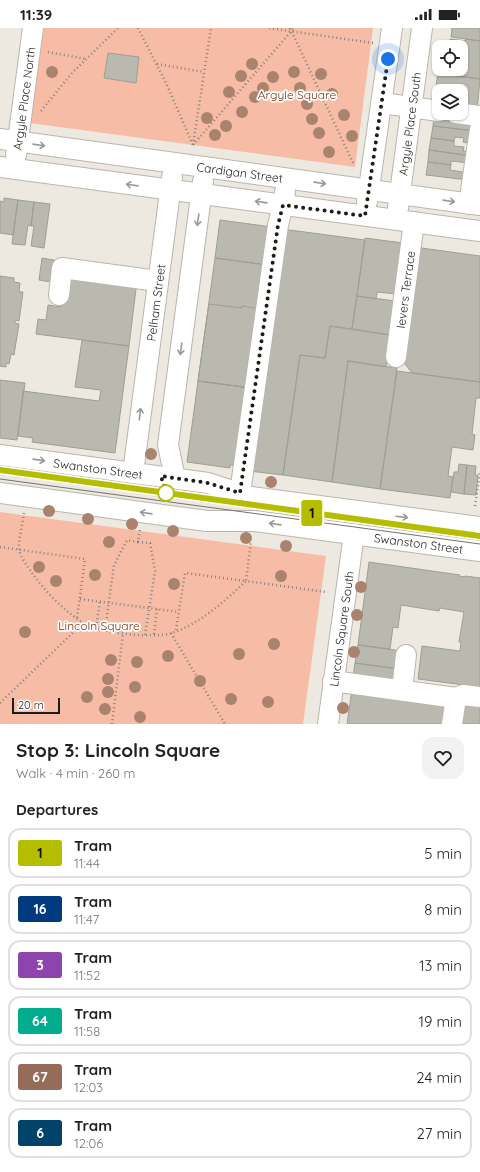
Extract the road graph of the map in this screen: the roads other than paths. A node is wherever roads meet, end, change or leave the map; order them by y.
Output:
1 (33, 28) edge
2 (422, 28) edge
3 (391, 36) edge
4 (382, 103) junction
5 (412, 107) junction
6 (432, 110) edge
7 (468, 114) edge
8 (480, 116) edge
9 (480, 129) edge
10 (9, 141) edge
11 (174, 163) junction
12 (205, 167) junction
13 (7, 168) edge
14 (287, 178) junction
15 (170, 190) junction
16 (369, 190) junction
17 (201, 194) junction
18 (400, 194) junction
19 (283, 205) junction
20 (475, 205) edge
21 (365, 216) junction
22 (405, 221) junction
23 (480, 231) edge
24 (158, 281) junction
25 (59, 295) dead end
26 (396, 357) dead end
27 (137, 441) junction
28 (168, 445) junction
29 (0, 455) edge
30 (133, 473) junction
31 (175, 478) junction
32 (0, 493) edge
33 (240, 493) junction
34 (480, 527) edge
35 (354, 534) junction
36 (480, 551) edge
37 (406, 655) dead end
38 (333, 681) junction
39 (402, 690) junction
40 (480, 697) edge
41 (456, 698) junction
42 (328, 724) edge
43 (452, 724) edge

1 - 10 street, Argyle Place North
2 - 5 street, Argyle Place South
3 - 4 street
4 - 5 street
4 - 16 street
5 - 6 street
5 - 18 street, Argyle Place South
7 - 8 street
9 - 20 street
10 -> 11 street, Cardigan Street
10 - 13 street, Argyle Place North
11 - 12 street, Cardigan Street
11 - 15 street, Pelham Street
12 - 14 street, Cardigan Street
12 - 17 street
15 -> 13 street
14 -> 16 street, Cardigan Street
14 - 19 street
15 - 17 street
15 - 24 street, Pelham Street
16 - 18 street, Cardigan Street
16 - 21 street
19 -> 17 street
17 -> 28 street
18 -> 20 street, Cardigan Street
18 - 22 street, Argyle Place South
19 - 21 street
19 - 33 street
21 - 22 street
22 - 23 street
22 - 26 street, Ievers Terrace
24 - 25 street
27 -> 24 street, Pelham Street
27 - 28 street
27 - 30 street, Pelham Street
28 - 31 street
29 -> 30 street, Swanston Street
30 - 31 street, Swanston Street
31 - 33 street, Swanston Street
35 -> 32 street, Swanston Street
33 -> 34 street, Swanston Street
35 - 36 street, Swanston Street
35 - 38 street, Lincoln Square South
37 - 39 street
38 - 39 street
38 - 42 street, Lincoln Square South
39 - 41 street
40 - 41 street
41 - 43 street

